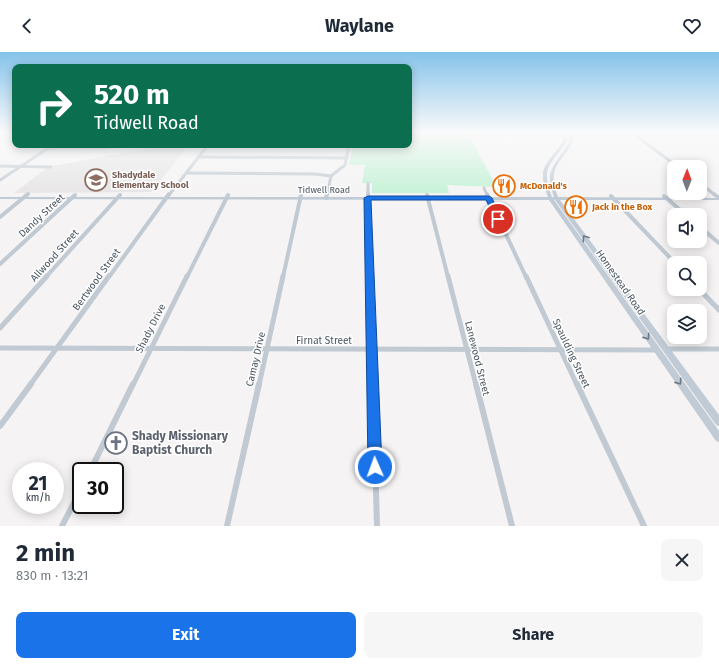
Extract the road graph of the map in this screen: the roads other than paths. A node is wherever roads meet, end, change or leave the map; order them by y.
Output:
1 (38, 154) edge
2 (201, 154) edge
3 (348, 154) edge
4 (555, 155) joint
5 (561, 156) joint
6 (199, 157) junction
7 (347, 158) junction
8 (0, 166) edge
9 (20, 166) junction
10 (51, 167) dead end
11 (187, 173) junction
12 (331, 176) junction
13 (0, 180) edge
14 (368, 183) dead end
15 (484, 188) dead end
16 (707, 188) edge
17 (0, 195) edge
18 (26, 196) junction
19 (73, 196) junction
20 (119, 196) junction
21 (168, 196) junction
22 (228, 196) junction
23 (300, 196) junction
24 (326, 196) junction
25 (368, 196) junction
26 (428, 197) junction
27 (488, 197) junction
28 (553, 197) junction
29 (612, 197) junction
30 (665, 197) junction
31 (718, 197) edge
32 (0, 198) edge
33 (678, 208) edge
34 (0, 217) edge
35 (569, 225) junction
36 (576, 226) junction
37 (707, 233) edge
38 (719, 244) edge
39 (668, 256) edge
40 (598, 260) junction
41 (0, 264) edge
42 (706, 296) edge
43 (719, 310) edge
44 (0, 328) edge
45 (0, 348) edge
46 (56, 348) junction
47 (151, 348) junction
48 (467, 348) junction
49 (267, 349) junction
50 (372, 349) junction
51 (560, 349) junction
52 (665, 349) junction
53 (719, 349) edge
54 (656, 350) junction
55 (719, 422) edge
56 (0, 426) edge
57 (718, 435) edge
58 (94, 462) edge
59 (72, 507) edge
60 (62, 526) edge
61 (227, 526) edge
62 (377, 526) edge
63 (512, 526) edge
64 (644, 526) edge

1 - 9 street
2 - 6 street, Bertwood Street
3 - 7 street
4 - 5 main road
4 - 28 main road, Homestead Road
5 - 28 main road, Homestead Road
6 - 7 street
6 - 11 street, Bertwood Street
7 - 12 street
8 - 9 street
9 - 10 street
9 - 13 street
11 - 12 street
11 - 21 street, Bertwood Street
12 - 24 street
14 - 25 street
15 - 27 street, Spaulding Street
16 - 31 street
17 - 18 main road, Tidwell Road
18 - 19 main road, Tidwell Road
18 - 32 main road, Tidwell Road
18 - 34 street
19 - 20 main road, Tidwell Road
19 - 41 street, Dandy Street
20 - 21 main road, Tidwell Road
20 - 44 street, Allwood Street
21 - 22 main road, Tidwell Road
21 - 46 street, Bertwood Street
22 - 23 main road, Tidwell Road
22 - 47 street, Shady Drive
23 - 24 main road, Tidwell Road
23 - 49 street, Camay Drive
24 - 25 main road, Tidwell Road
25 - 26 main road, Tidwell Road
25 - 50 street
26 - 27 main road, Tidwell Road
26 - 48 street, Lanewood Street
27 - 28 main road, Tidwell Road
27 - 51 street, Spaulding Street
28 - 29 main road, Tidwell Road
28 - 35 main road, Homestead Road
28 - 36 main road, Homestead Road
29 - 30 main road, Tidwell Road
29 - 39 street
30 - 31 main road, Tidwell Road
30 - 33 street
35 - 36 main road
35 - 40 main road, Homestead Road
40 -> 36 main road, Homestead Road
37 - 38 street
40 - 52 main road, Homestead Road
40 -> 54 main road, Homestead Road
42 - 43 street
45 - 46 street, Firnat Street
46 - 47 street, Firnat Street
46 - 56 street, Bertwood Street
47 - 49 street, Firnat Street
47 - 58 street, Shady Drive
48 - 50 street, Firnat Street
48 - 51 street, Firnat Street
48 - 63 street, Lanewood Street
49 - 50 street, Firnat Street
49 - 61 street, Camay Drive
50 - 62 street
51 - 54 street, Firnat Street
51 - 64 street, Spaulding Street
52 - 53 street, Firnat Street
52 - 54 street, Firnat Street
52 - 55 main road, Homestead Road
54 -> 57 main road, Homestead Road
59 - 60 street

